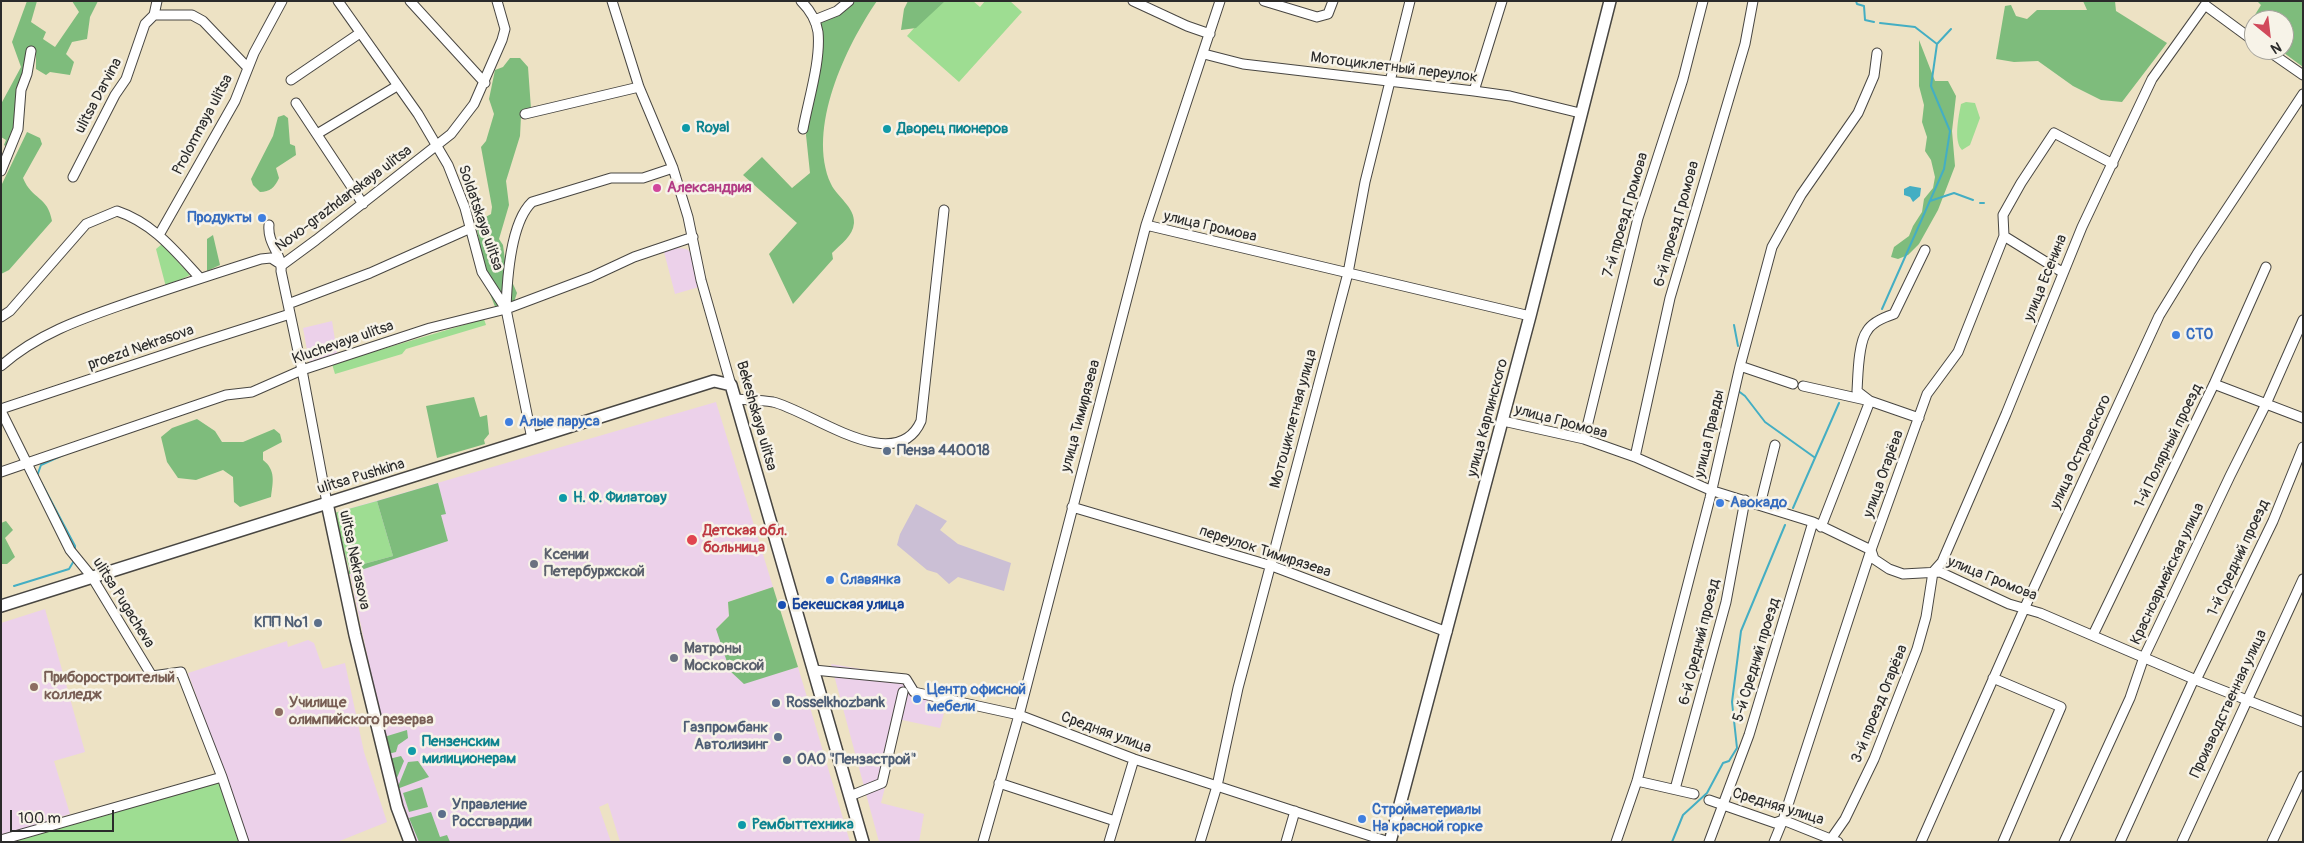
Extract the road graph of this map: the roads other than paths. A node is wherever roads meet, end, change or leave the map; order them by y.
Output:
1 (157, 1) edge
2 (282, 1) edge
3 (338, 1) edge
4 (410, 1) edge
5 (497, 1) edge
6 (612, 1) edge
7 (801, 1) edge
8 (849, 1) edge
9 (1133, 1) edge
10 (1220, 1) edge
11 (1264, 1) edge
12 (1332, 1) edge
13 (1410, 1) edge
14 (1502, 1) edge
15 (1610, 1) edge
16 (1703, 1) edge
17 (1753, 1) edge
18 (154, 15) junction
19 (815, 22) junction
20 (360, 33) junction
21 (1210, 34) junction
22 (2244, 34) edge
23 (31, 51) dead end
24 (1877, 53) dead end
25 (1204, 54) junction
26 (2281, 60) edge
27 (248, 68) junction
28 (2303, 75) edge
29 (291, 80) dead end
30 (1390, 80) junction
31 (485, 83) junction
32 (397, 86) junction
33 (640, 87) junction
34 (1474, 91) junction
35 (2303, 94) edge
36 (296, 103) dead end
37 (1580, 113) junction
38 (525, 114) dead end
39 (803, 129) dead end
40 (317, 134) junction
41 (436, 146) junction
42 (2113, 164) junction
43 (673, 168) junction
44 (1, 171) edge
45 (73, 177) dead end
46 (363, 204) junction
47 (944, 210) dead end
48 (269, 225) dead end
49 (1146, 225) junction
50 (471, 228) junction
51 (159, 235) junction
52 (2004, 236) junction
53 (693, 237) junction
54 (1925, 250) dead end
55 (282, 265) junction
56 (2266, 267) dead end
57 (2062, 272) junction
58 (1348, 273) junction
59 (200, 278) junction
60 (288, 304) junction
61 (506, 309) junction
62 (290, 314) junction
63 (1, 316) edge
64 (1530, 316) junction
65 (2303, 320) edge
66 (1, 366) edge
67 (1740, 366) junction
68 (302, 370) junction
69 (2214, 384) junction
70 (730, 385) junction
71 (735, 399) junction
72 (1870, 401) junction
73 (2266, 404) junction
74 (1, 410) edge
75 (1919, 418) junction
76 (2303, 418) edge
77 (1503, 421) junction
78 (532, 439) junction
79 (1584, 439) junction
80 (1775, 445) dead end
81 (2303, 448) edge
82 (1635, 457) junction
83 (27, 465) junction
84 (1, 472) edge
85 (1710, 490) junction
86 (1744, 500) junction
87 (327, 504) junction
88 (1760, 505) junction
89 (1072, 507) junction
90 (1817, 525) junction
91 (1871, 550) junction
92 (1272, 566) junction
93 (1933, 572) junction
94 (92, 577) junction
95 (2303, 579) edge
96 (1, 606) edge
97 (2025, 607) junction
98 (1446, 632) junction
99 (2093, 635) junction
100 (2144, 658) junction
101 (814, 670) junction
102 (1993, 678) junction
103 (2195, 679) junction
104 (903, 692) dead end
105 (2246, 699) junction
106 (1019, 715) junction
107 (2303, 722) edge
108 (1134, 759) junction
109 (222, 776) junction
110 (2303, 776) edge
111 (1637, 781) junction
112 (999, 783) junction
113 (1217, 786) junction
114 (1675, 789) junction
115 (1694, 794) dead end
116 (850, 796) junction
117 (1709, 800) dead end
118 (1723, 804) junction
119 (1295, 811) junction
120 (1783, 820) junction
121 (1115, 821) junction
122 (1, 840) edge
123 (1834, 840) edge
124 (244, 842) edge
125 (410, 842) edge
126 (864, 842) edge
127 (983, 842) edge
128 (1110, 842) edge
129 (1200, 842) edge
130 (1286, 842) edge
131 (1389, 842) edge
132 (1616, 842) edge
133 (1709, 842) edge
134 (1774, 842) edge
135 (1921, 842) edge
136 (2003, 842) edge
137 (2064, 842) edge
138 (2120, 842) edge
139 (2182, 842) edge
140 (2272, 842) edge

1 - 18 street, ulitsa Darvina
2 - 27 street, Prolomnaya ulitsa
3 - 20 street, Soldatskaya ulitsa
4 - 31 street
5 - 31 street, Novo-grazhdanskaya ulitsa
6 - 33 street, Bekeshskaya ulitsa
7 - 19 street
8 - 19 street
9 - 21 street
10 - 21 street, улица Тимирязева
11 - 12 street
13 - 30 street, Мотоциклетная улица
14 - 34 street
15 - 37 main road, улица Карпинского
16 - 79 street, 7-й проезд Громова
17 - 82 street, 6-й проезд Громова
18 - 27 street
18 - 45 street, ulitsa Darvina
19 - 39 street
20 - 29 street
20 - 32 street, Soldatskaya ulitsa
21 - 25 street, улица Тимирязева
22 - 42 street, улица Есенина
23 - 44 street
24 - 67 street, улица Правды
25 - 30 street, Мотоциклетный переулок
25 - 49 street, улица Тимирязева
26 - 28 street
27 - 51 street, Prolomnaya ulitsa
30 - 34 street, Мотоциклетный переулок
30 - 58 street, Мотоциклетная улица
31 - 41 street, Novo-grazhdanskaya ulitsa
32 - 40 street
32 - 41 street, Soldatskaya ulitsa
33 - 38 street
33 - 43 street, Bekeshskaya ulitsa
34 - 37 street, Мотоциклетный переулок
35 - 97 street, улица Островского
36 - 40 street
37 - 64 main road, улица Карпинского
40 - 46 street
41 - 46 street, Novo-grazhdanskaya ulitsa
41 - 50 street, Soldatskaya ulitsa
42 - 52 street, улица Огарёва
42 - 57 street, улица Есенина
43 - 53 street, Bekeshskaya ulitsa
43 - 61 street
46 - 55 street, Novo-grazhdanskaya ulitsa
47 - 71 street
48 - 55 street, ulitsa Nekrasova
49 - 58 street, улица Громова
49 - 89 street, улица Тимирязева
50 - 60 street
50 - 61 street, Soldatskaya ulitsa
51 - 59 street
51 - 63 street
52 - 57 street
52 - 75 street, улица Огарёва
53 - 61 street, Kluchevaya ulitsa
53 - 70 street, Bekeshskaya ulitsa
54 - 72 street
55 - 59 street, Novo-grazhdanskaya ulitsa
55 - 60 street, ulitsa Nekrasova
56 - 69 street, 1-й Полярный проезд
57 - 93 street, улица Есенина
58 - 64 street, улица Громова
58 - 92 street, Мотоциклетная улица
59 - 66 street, Novo-grazhdanskaya ulitsa
60 - 62 street, ulitsa Nekrasova
61 - 68 street, Kluchevaya ulitsa
61 - 78 street, Soldatskaya ulitsa
62 - 68 street, ulitsa Nekrasova
62 - 74 street, proezd Nekrasova
64 - 77 main road, улица Карпинского
65 - 73 street, Красноармейская улица
67 - 72 street
67 - 85 street, улица Правды
68 - 83 street, Kluchevaya ulitsa
68 - 87 street, ulitsa Nekrasova
69 - 73 street
69 - 99 street, 1-й Полярный проезд
70 - 71 main road, Bekeshskaya ulitsa
70 - 78 main road, ulitsa Pushkina
71 - 101 main road, Bekeshskaya ulitsa
72 - 75 street
72 - 90 street, 5-й Средний проезд
73 - 76 street
73 - 100 street, Красноармейская улица
74 - 83 street, ulitsa Pugacheva
75 - 91 street, улица Огарёва
77 - 79 street, улица Громова
77 - 98 main road, улица Карпинского
78 - 87 main road, ulitsa Pushkina
79 - 82 street, улица Громова
80 - 88 street
81 - 103 street, 1-й Средний проезд
82 - 85 street, улица Громова
83 - 84 street, Kluchevaya ulitsa
83 - 94 street, ulitsa Pugacheva
85 - 86 street, улица Громова
85 - 111 street, улица Правды
86 - 88 street, улица Громова
86 - 114 street, 6-й Средний проезд
87 - 94 main road, ulitsa Pushkina
87 - 125 main road, ulitsa Nekrasova
88 - 90 street, улица Громова
89 - 92 street, переулок Тимирязева
89 - 106 street, улица Тимирязева
90 - 91 street, улица Громова
90 - 118 street, 5-й Средний проезд
91 - 93 street, улица Громова
91 - 120 street, улица Огарёва
92 - 98 street, переулок Тимирязева
92 - 113 street, Мотоциклетная улица
93 - 97 street, улица Громова
93 - 123 street, 3-й проезд Огарёва
94 - 96 main road, ulitsa Pushkina
94 - 109 street, ulitsa Pugacheva
95 - 105 street, Производственная улица
97 - 99 street, улица Громова
97 - 102 street, улица Островского
98 - 131 main road, улица Карпинского
99 - 100 street, улица Громова
100 - 103 street, улица Громова
100 - 137 street, Красноармейская улица
101 - 106 street, Средняя улица
101 - 116 main road, Bekeshskaya ulitsa
102 - 135 street, улица Островского
102 - 136 street
103 - 105 street, улица Громова
103 - 138 street, 1-й Средний проезд
104 - 116 street
105 - 107 street, улица Громова
105 - 139 street, Производственная улица
106 - 108 street, Средняя улица
106 - 112 street, улица Тимирязева
108 - 113 street, Средняя улица
108 - 121 street
109 - 122 street
109 - 124 street, ulitsa Pugacheva
110 - 140 street
111 - 114 street
111 - 132 street, улица Правды
112 - 121 street
112 - 127 street, улица Тимирязева
113 - 119 street, Средняя улица
113 - 129 street, Мотоциклетная улица
114 - 115 street
116 - 126 main road, Bekeshskaya ulitsa
117 - 118 street, Средняя улица
118 - 120 street, Средняя улица
118 - 133 street, 5-й Средний проезд
119 - 130 street
119 - 131 street, Средняя улица
120 - 123 street, Средняя улица
120 - 134 street, улица Огарёва
121 - 128 street

